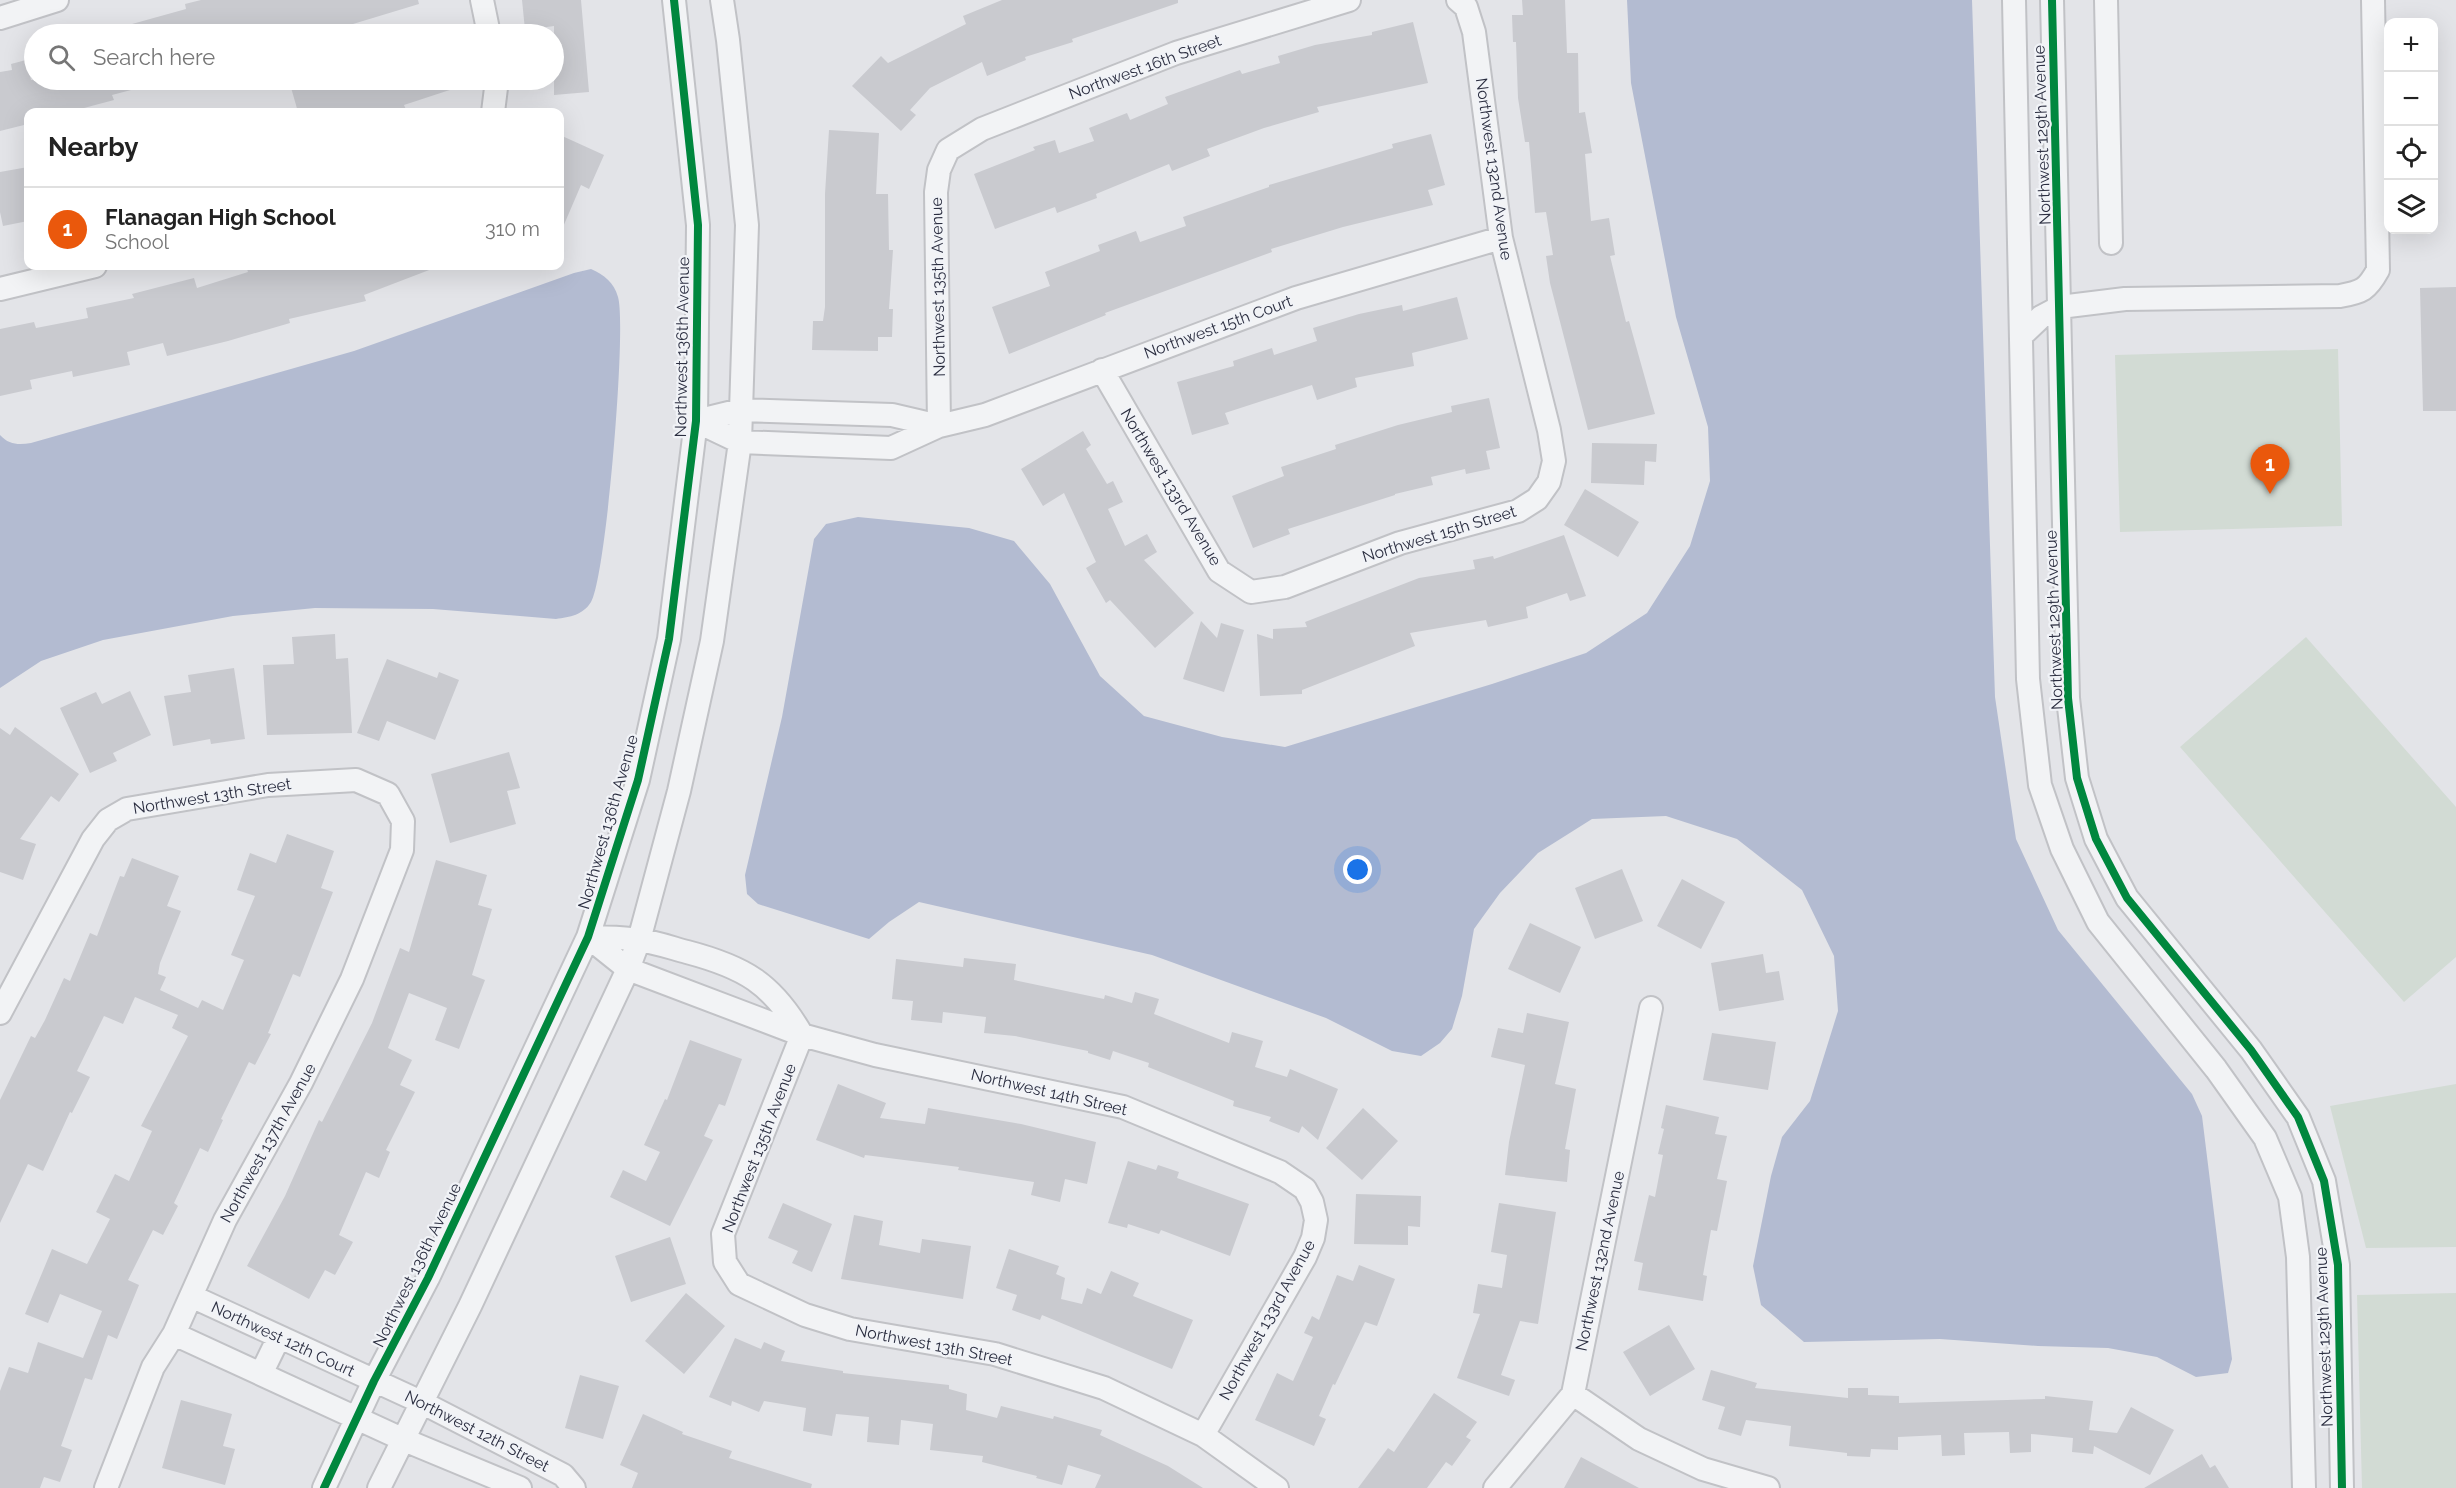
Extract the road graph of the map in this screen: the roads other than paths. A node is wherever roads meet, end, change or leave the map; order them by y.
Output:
1 (57, 0) edge
2 (483, 0) edge
3 (674, 0) edge
4 (722, 0) edge
5 (1349, 0) edge
6 (1458, 0) edge
7 (2014, 0) edge
8 (2052, 0) edge
9 (2106, 0) edge
10 (2373, 0) edge
11 (0, 18) edge
12 (487, 24) edge
13 (496, 90) edge
14 (494, 108) edge
15 (948, 150) joint
16 (1501, 238) junction
17 (2111, 243) dead end
18 (78, 270) edge
19 (0, 289) edge
20 (2060, 307) junction
21 (2022, 335) junction
22 (1102, 370) junction
23 (741, 410) junction
24 (696, 421) junction
25 (939, 426) junction
26 (740, 442) junction
27 (1549, 482) joint
28 (1251, 592) joint
29 (388, 794) joint
30 (588, 937) junction
31 (639, 940) junction
32 (628, 969) junction
33 (1651, 1008) dead end
34 (0, 1013) edge
35 (802, 1035) junction
36 (1312, 1202) joint
37 (725, 1262) joint
38 (191, 1296) junction
39 (174, 1334) junction
40 (279, 1337) junction
41 (261, 1374) junction
42 (374, 1381) junction
43 (1573, 1394) junction
44 (421, 1402) junction
45 (357, 1418) junction
46 (1203, 1435) junction
47 (402, 1439) junction
48 (106, 1488) edge
49 (324, 1488) edge
50 (379, 1488) edge
51 (520, 1488) edge
52 (574, 1488) edge
53 (1276, 1488) edge
54 (1495, 1488) edge
55 (1768, 1488) edge
56 (2304, 1488) edge
57 (2342, 1488) edge

1 - 11 street
2 - 12 street
3 - 24 street, Northwest 136th Avenue
4 - 23 street
5 - 15 street, Northwest 16th Street
6 - 16 street, Northwest 132nd Avenue
7 - 21 street, Northwest 129th Avenue
8 - 20 street, Northwest 129th Avenue
9 - 17 street
10 - 20 street
13 - 14 street
15 - 25 street, Northwest 135th Avenue
16 - 22 street, Northwest 15th Court
16 - 27 street, Northwest 132nd Avenue
18 - 19 street
20 - 21 street
20 - 57 street, Northwest 129th Avenue
21 - 56 street, Northwest 129th Avenue
22 - 25 street, Northwest 15th Court
22 - 28 street, Northwest 133rd Avenue
23 - 24 street, Northwest 15th Court
23 - 25 street, Northwest 15th Court
23 - 26 street
24 - 26 street, Northwest 15th Court
24 - 30 street, Northwest 136th Avenue
25 - 26 street, Northwest 15th Court
26 - 31 street
27 - 28 street, Northwest 15th Street
29 - 34 street, Northwest 13th Street
29 - 38 street, Northwest 137th Avenue
30 - 31 street
30 - 32 street, Northwest 14th Street
30 - 42 street, Northwest 136th Avenue
31 - 32 street
31 - 35 street
32 - 35 street, Northwest 14th Street
32 - 44 street
33 - 43 street, Northwest 132nd Avenue
35 - 36 street, Northwest 14th Street
35 - 37 street, Northwest 135th Avenue
36 - 46 street, Northwest 133rd Avenue
37 - 46 street, Northwest 13th Street
38 - 39 street, Northwest 137th Avenue
38 - 40 street, Northwest 12th Court
39 - 41 street
39 - 48 street, Northwest 137th Avenue
40 - 41 street
40 - 42 street, Northwest 12th Court
41 - 45 street
42 - 44 street, Northwest 12th Street
42 - 45 street, Northwest 136th Avenue
43 - 54 street, Northwest 132nd Avenue
43 - 55 street
44 - 47 street
44 - 52 street, Northwest 12th Street
45 - 47 street, Northwest 12th Street
45 - 49 street, Northwest 136th Avenue
46 - 53 street, Northwest 13th Street
47 - 50 street
47 - 51 street, Northwest 12th Street

